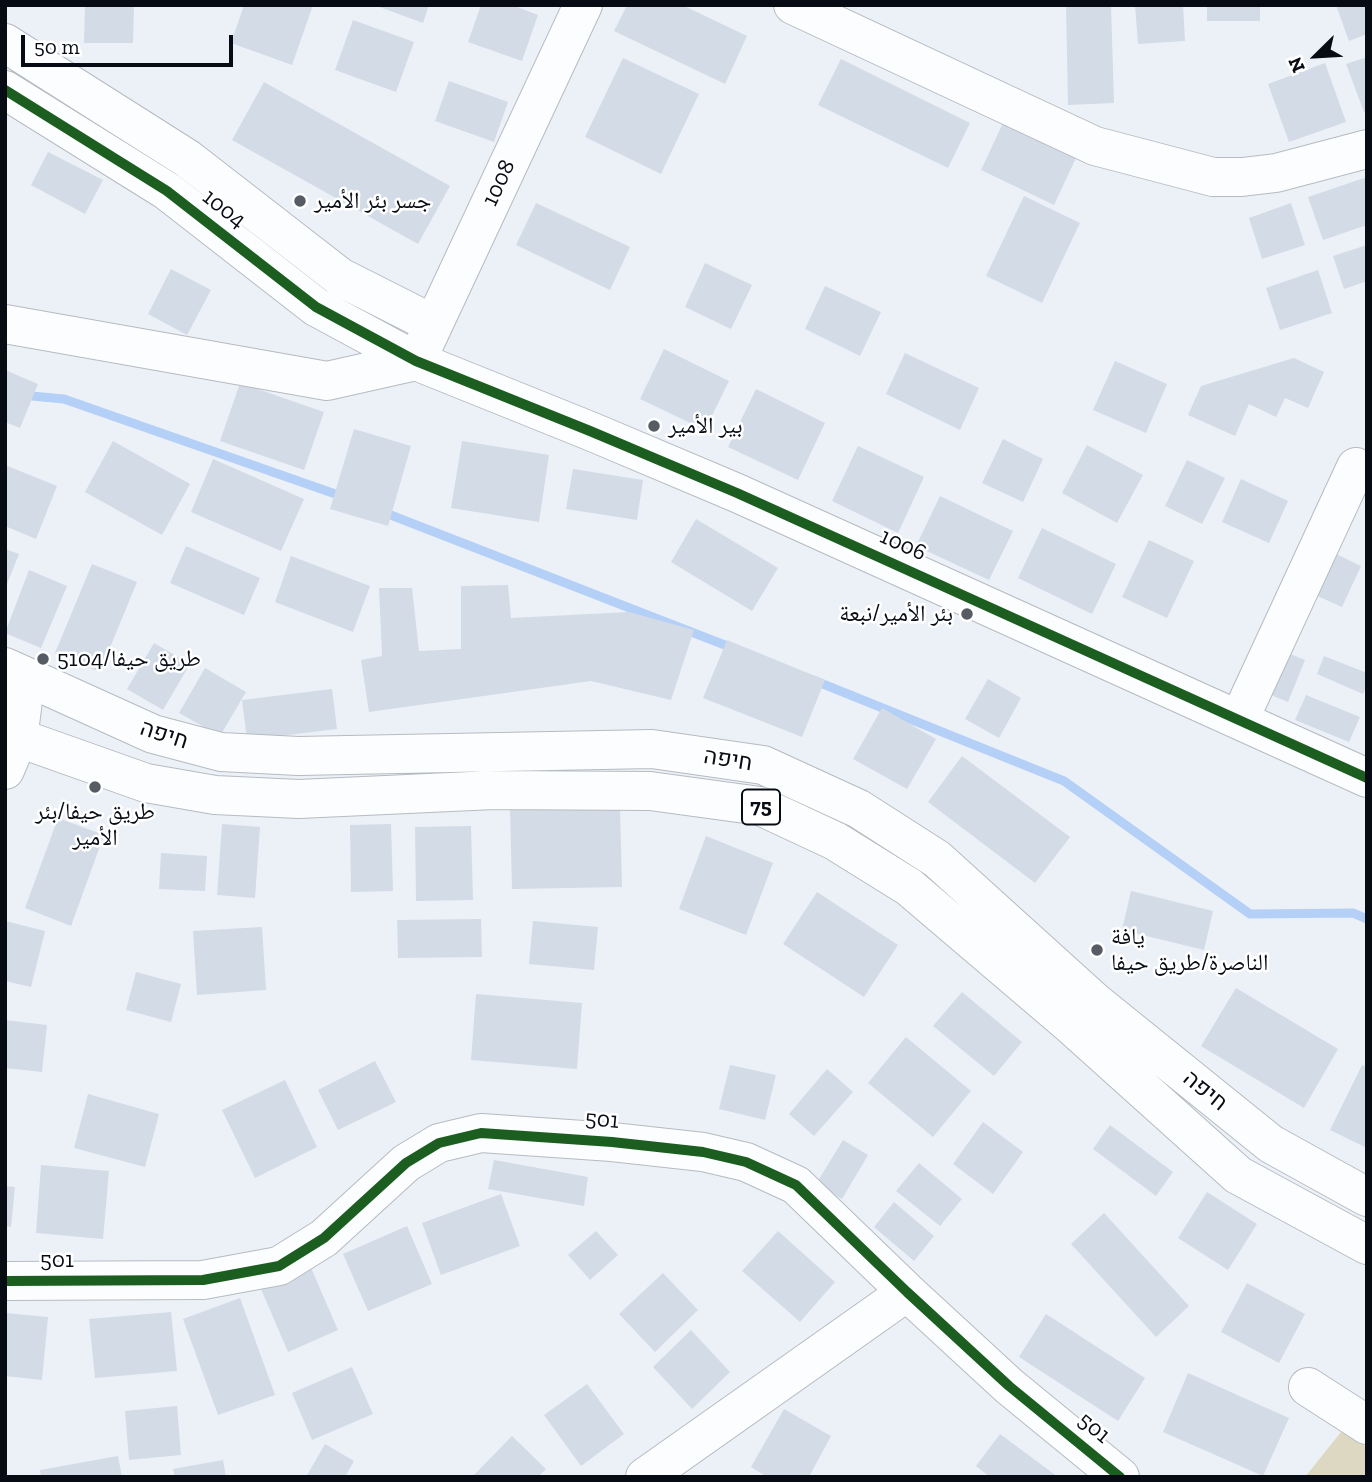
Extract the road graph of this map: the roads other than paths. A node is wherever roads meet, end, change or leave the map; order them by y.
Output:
1 (583, 5) edge
2 (793, 5) edge
3 (5, 43) edge
4 (6, 91) edge
5 (1367, 149) edge
6 (5, 324) edge
7 (433, 324) junction
8 (416, 361) junction
9 (1356, 467) dead end
10 (12, 683) edge
11 (1239, 720) junction
12 (9, 747) edge
13 (1367, 778) edge
14 (1367, 1196) edge
15 (1367, 1245) edge
16 (5, 1281) edge
17 (907, 1292) junction
18 (1308, 1387) dead end
19 (1367, 1425) edge
20 (645, 1477) edge
21 (1120, 1477) edge

1 - 7 main road, 1008
2 - 5 main road
3 - 7 main road, 1004
4 - 8 main road, 1004
6 - 8 main road
7 - 8 main road, 1008
8 - 11 main road, 1006
9 - 11 main road
10 - 12 main road
10 - 14 main road, חיפה / 75
11 - 13 main road, 1006
12 - 15 main road, חיפה / 75
16 - 17 main road, 501
17 - 20 main road
17 - 21 main road, 501
18 - 19 main road

